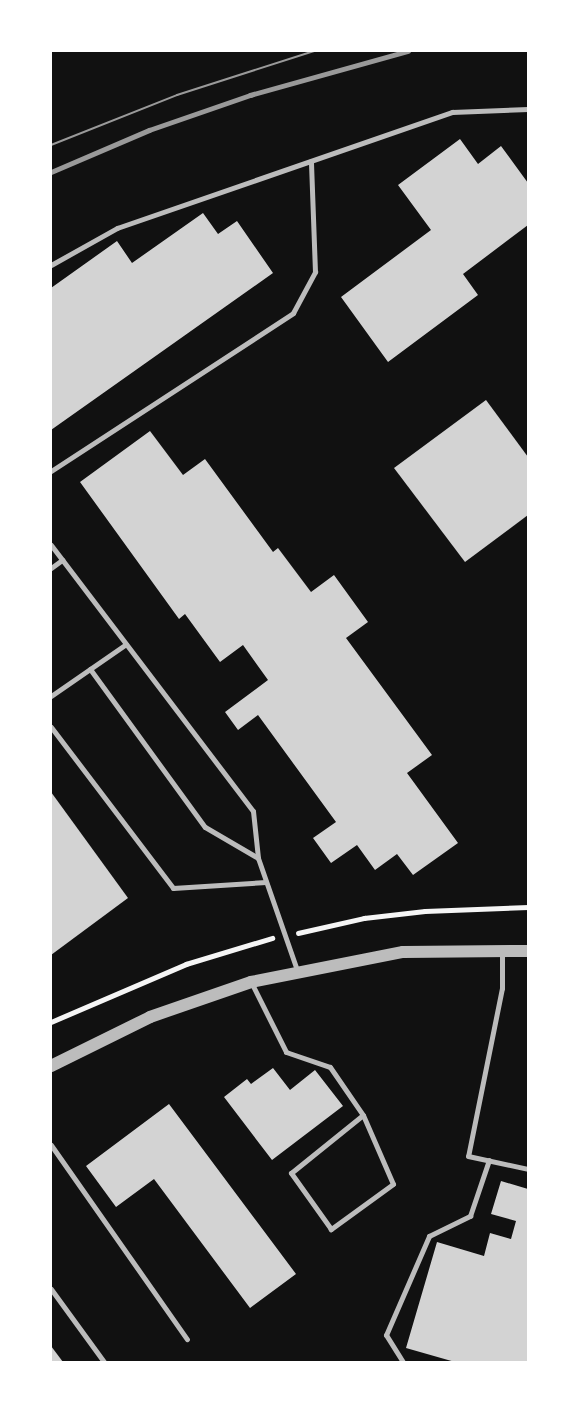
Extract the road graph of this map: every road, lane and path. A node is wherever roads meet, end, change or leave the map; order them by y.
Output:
1 (528, 109) edge
2 (311, 161) junction
3 (51, 265) edge
4 (51, 471) edge
5 (51, 545) edge
6 (62, 560) junction
7 (51, 568) edge
8 (126, 644) junction
9 (90, 669) junction
10 (51, 696) edge
11 (51, 727) edge
12 (258, 858) junction
13 (266, 882) junction
14 (502, 951) junction
15 (528, 951) edge
16 (298, 973) junction
17 (251, 982) junction
18 (51, 1066) edge
19 (363, 1115) junction
20 (51, 1145) edge
21 (489, 1160) junction
22 (528, 1169) edge
23 (51, 1289) edge
24 (187, 1339) dead end
25 (104, 1362) edge
26 (403, 1362) edge

1 - 2 lane
2 - 3 lane
2 - 4 lane
5 - 6 lane
6 - 7 lane
6 - 8 lane
8 - 9 lane
8 - 12 lane
9 - 10 lane
9 - 12 lane
11 - 13 lane
12 - 13 lane
13 - 16 lane
14 - 15 street
14 - 16 street
14 - 21 lane
16 - 17 street
17 - 18 street
17 - 19 lane
19 - 19 lane
20 - 24 lane
21 - 22 lane
21 - 26 lane
23 - 25 lane

